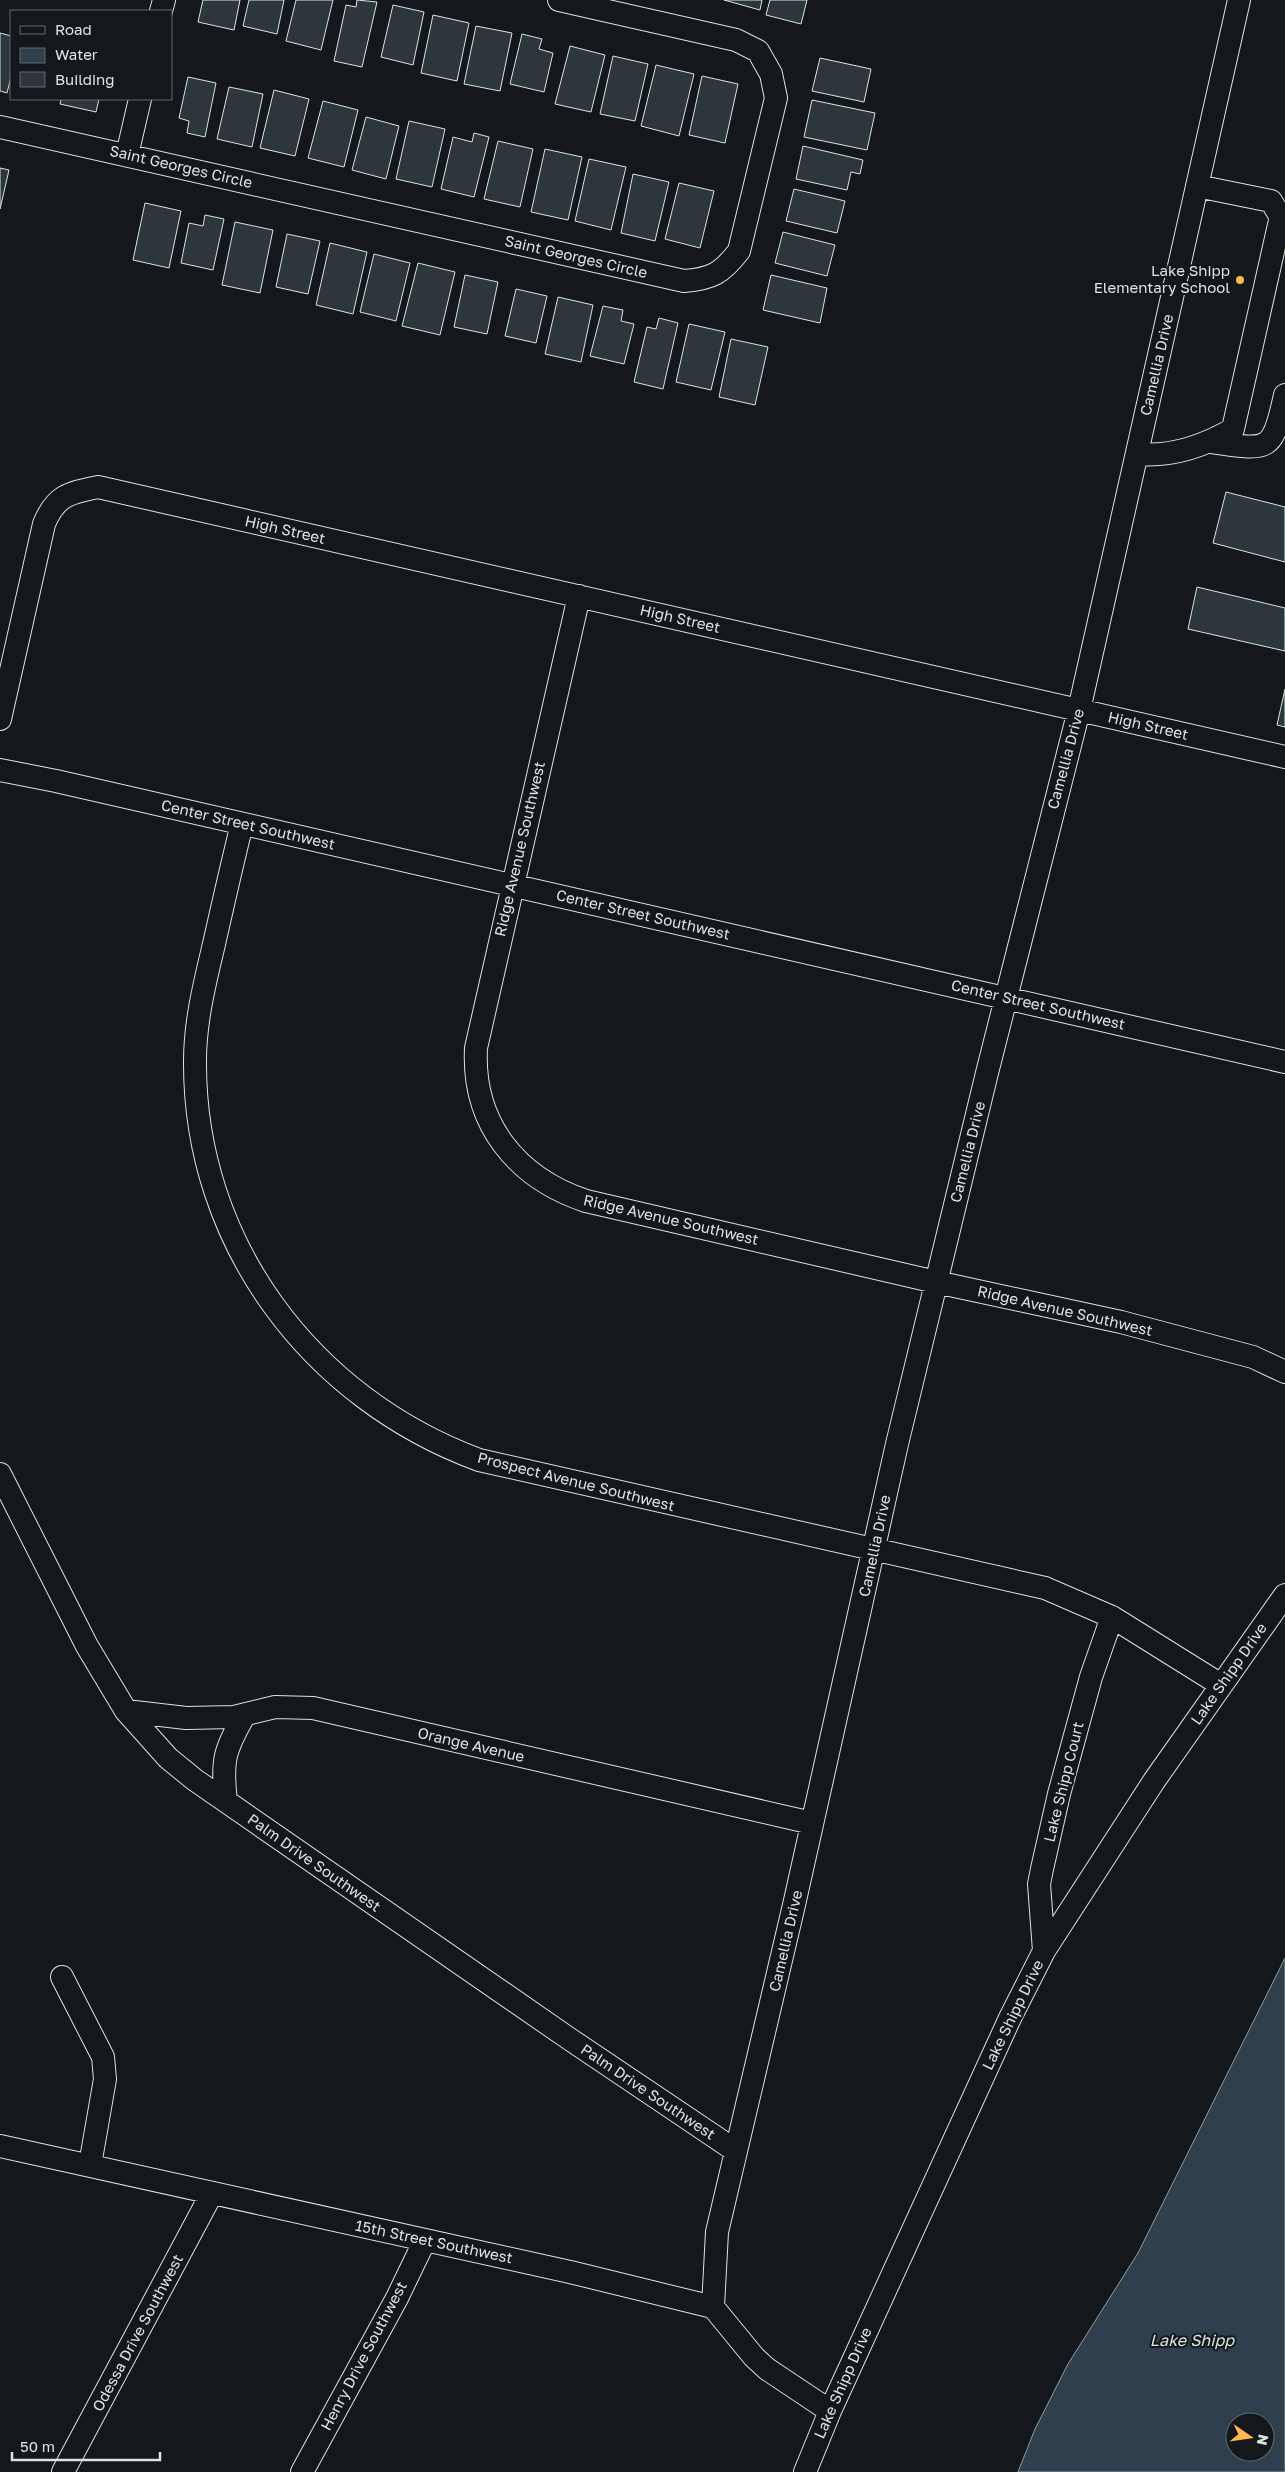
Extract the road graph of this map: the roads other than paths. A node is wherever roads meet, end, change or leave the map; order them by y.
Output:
1 (559, 0) edge
2 (1238, 0) edge
3 (140, 100) edge
4 (0, 127) edge
5 (127, 155) junction
6 (1197, 186) junction
7 (1281, 211) edge
8 (1285, 395) edge
9 (1212, 442) junction
10 (1137, 454) junction
11 (579, 596) junction
12 (1079, 710) junction
13 (0, 718) edge
14 (1285, 757) edge
15 (0, 770) edge
16 (242, 824) junction
17 (512, 886) junction
18 (1007, 998) junction
19 (1285, 1062) edge
20 (936, 1282) junction
21 (1285, 1372) edge
22 (0, 1474) edge
23 (874, 1551) junction
24 (1285, 1595) edge
25 (1112, 1617) junction
26 (1221, 1685) junction
27 (126, 1711) junction
28 (245, 1714) junction
29 (226, 1801) junction
30 (812, 1824) junction
31 (1044, 1951) junction
32 (62, 1977) dead end
33 (1, 2150) edge
34 (736, 2151) junction
35 (90, 2165) junction
36 (212, 2193) junction
37 (425, 2240) junction
38 (713, 2307) junction
39 (830, 2411) junction
40 (63, 2472) edge
41 (302, 2472) edge
42 (805, 2472) edge

1 - 5 street, Saint Georges Circle
2 - 6 street, Camellia Drive
3 - 5 street
4 - 5 street, Saint Georges Circle
6 - 7 street
6 - 10 street, Camellia Drive
7 - 9 street
8 - 9 street
9 - 10 street
10 - 12 street, Camellia Drive
11 - 12 street, High Street
11 - 13 street, High Street
11 - 17 street, Ridge Avenue Southwest
12 - 14 street, High Street
12 - 18 street, Camellia Drive
15 - 16 street, Center Street Southwest
16 - 17 street, Center Street Southwest
16 - 23 street, Prospect Avenue Southwest
17 - 18 street, Center Street Southwest
17 - 20 street, Ridge Avenue Southwest
18 - 19 street, Center Street Southwest
18 - 20 street, Camellia Drive
20 - 21 street, Ridge Avenue Southwest
20 - 23 street, Camellia Drive
22 - 27 street, Palm Drive Southwest
23 - 25 street, Prospect Avenue Southwest
23 - 30 street, Camellia Drive
24 - 26 street, Lake Shipp Drive
25 - 26 street, Prospect Avenue Southwest
25 - 31 street, Lake Shipp Court
26 - 31 street, Lake Shipp Drive
27 - 28 street, Orange Avenue
27 - 29 street, Palm Drive Southwest
28 - 29 street
28 - 30 street, Orange Avenue
29 - 34 street, Palm Drive Southwest
30 - 34 street, Camellia Drive
31 - 39 street, Lake Shipp Drive
32 - 35 street
33 - 35 street, 15th Street Southwest
34 - 38 street, Camellia Drive
35 - 36 street, 15th Street Southwest
36 - 37 street, 15th Street Southwest
36 - 40 street, Odessa Drive Southwest
37 - 38 street, 15th Street Southwest
37 - 41 street, Henry Drive Southwest
38 - 39 street
39 - 42 street, Lake Shipp Drive

